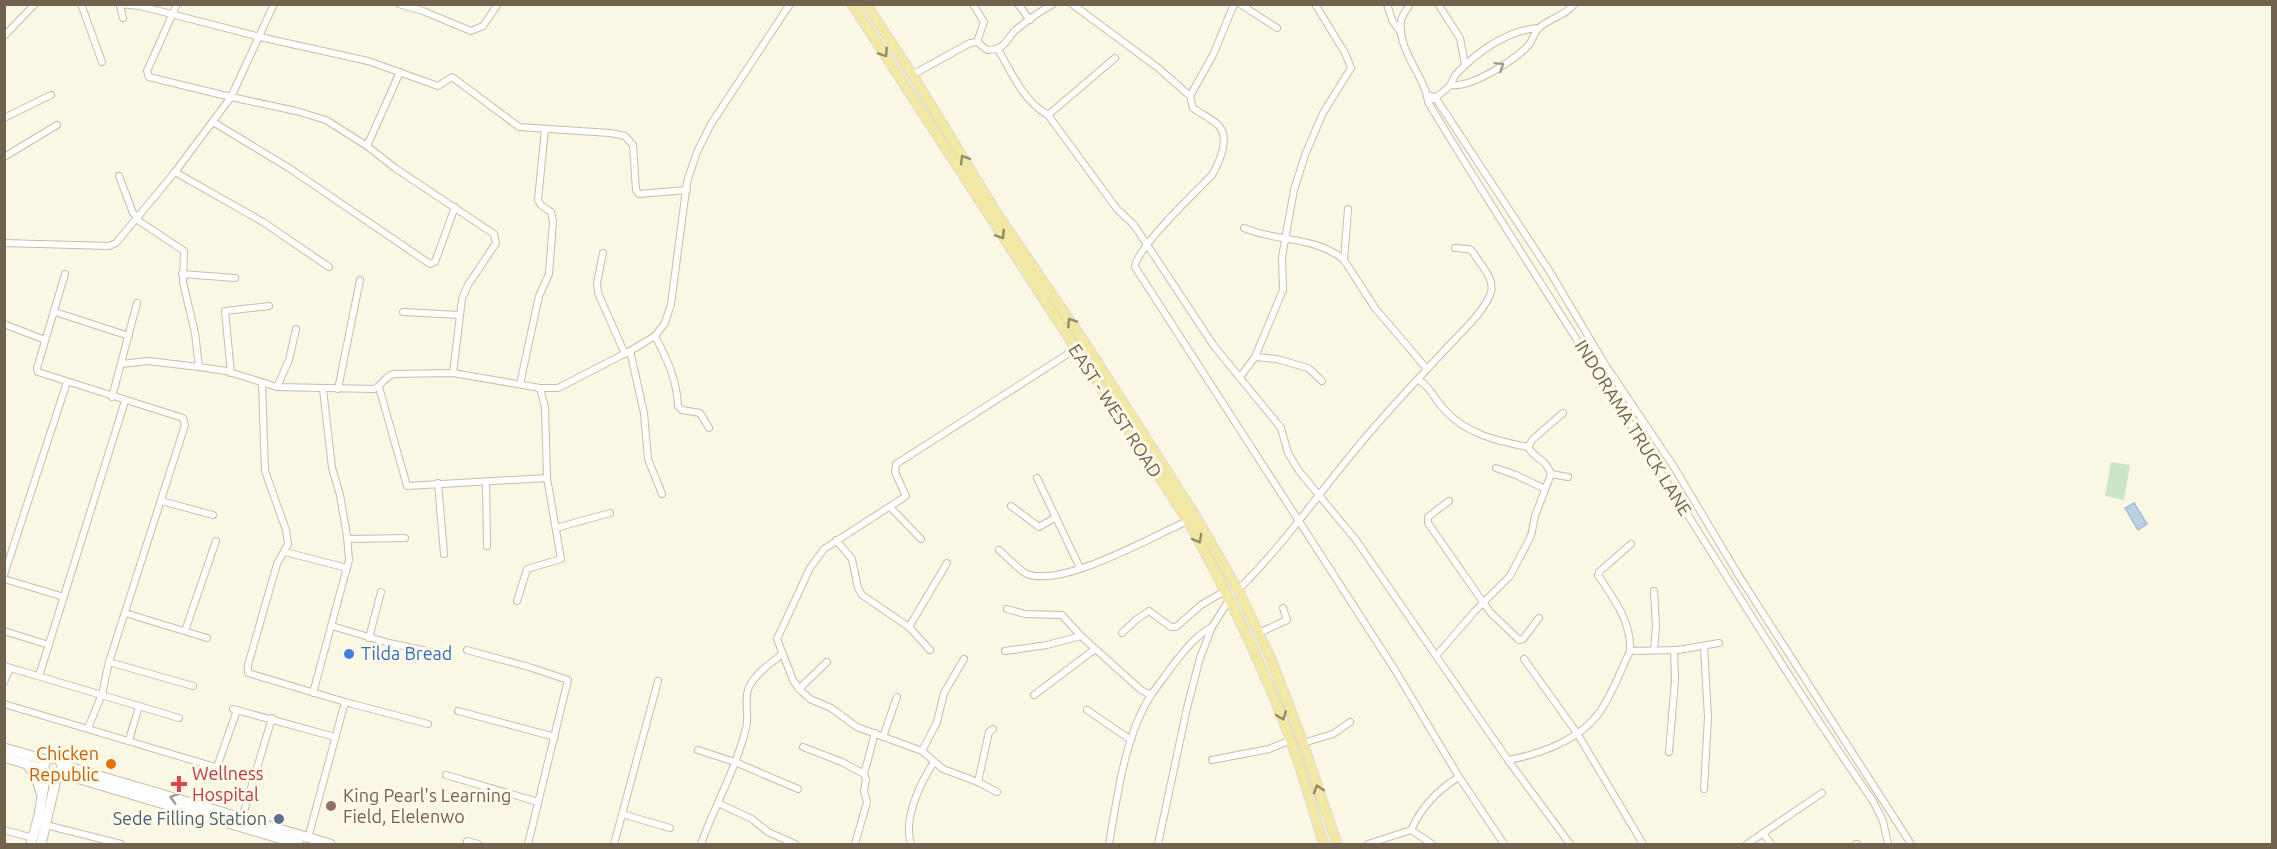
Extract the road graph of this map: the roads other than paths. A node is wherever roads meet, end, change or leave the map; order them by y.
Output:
1 (81, 4) edge
2 (177, 4) edge
3 (274, 4) edge
4 (399, 4) edge
5 (498, 4) edge
6 (790, 4) edge
7 (852, 4) edge
8 (866, 4) edge
9 (973, 4) edge
10 (1018, 4) edge
11 (1053, 4) edge
12 (1072, 4) edge
13 (1234, 4) edge
14 (1240, 4) edge
15 (1315, 4) edge
16 (1387, 4) edge
17 (1410, 4) edge
18 (1438, 4) edge
19 (1574, 4) edge
20 (34, 5) edge
21 (119, 5) edge
22 (171, 15) junction
23 (123, 18) dead end
24 (1030, 20) junction
25 (1277, 28) dead end
26 (1539, 28) junction
27 (1402, 34) junction
28 (4, 36) edge
29 (260, 37) junction
30 (977, 42) junction
31 (998, 49) junction
32 (1115, 58) dead end
33 (102, 62) dead end
34 (1465, 65) junction
35 (400, 72) junction
36 (912, 75) junction
37 (1450, 85) junction
38 (51, 95) dead end
39 (1427, 95) junction
40 (1190, 96) junction
41 (231, 98) junction
42 (1435, 98) junction
43 (1428, 102) junction
44 (1048, 115) junction
45 (4, 118) edge
46 (213, 122) junction
47 (57, 125) dead end
48 (545, 129) junction
49 (367, 146) junction
50 (4, 158) edge
51 (175, 172) junction
52 (119, 176) dead end
53 (687, 190) junction
54 (455, 207) junction
55 (1348, 208) dead end
56 (137, 218) junction
57 (1244, 228) dead end
58 (1287, 238) junction
59 (4, 243) edge
60 (1147, 245) junction
61 (1455, 248) dead end
62 (603, 253) dead end
63 (1344, 260) junction
64 (329, 267) dead end
65 (65, 274) dead end
66 (182, 274) junction
67 (235, 278) dead end
68 (360, 280) dead end
69 (137, 303) dead end
70 (269, 306) dead end
71 (55, 312) junction
72 (402, 312) dead end
73 (459, 315) junction
74 (4, 324) edge
75 (296, 329) dead end
76 (129, 336) junction
77 (655, 336) junction
78 (45, 340) junction
79 (1085, 343) junction
80 (1075, 350) junction
81 (627, 353) junction
82 (1255, 357) junction
83 (122, 364) junction
84 (200, 367) junction
85 (1427, 369) junction
86 (231, 373) junction
87 (453, 373) junction
88 (1240, 377) junction
89 (1419, 380) junction
90 (1322, 381) dead end
91 (67, 382) junction
92 (262, 383) junction
93 (520, 384) junction
94 (277, 387) junction
95 (379, 387) junction
96 (540, 388) junction
97 (323, 389) junction
98 (338, 389) junction
99 (112, 397) junction
100 (125, 401) junction
101 (1563, 413) dead end
102 (709, 428) dead end
103 (1528, 447) junction
104 (1496, 468) dead end
105 (1551, 474) junction
106 (1568, 477) dead end
107 (547, 478) junction
108 (1037, 478) dead end
109 (486, 482) junction
110 (438, 483) junction
111 (1545, 489) junction
112 (662, 494) dead end
113 (1318, 495) junction
114 (161, 501) junction
115 (1449, 501) dead end
116 (1011, 506) dead end
117 (890, 507) junction
118 (610, 513) dead end
119 (213, 514) dead end
120 (1056, 517) junction
121 (1188, 521) junction
122 (1300, 521) junction
123 (556, 528) junction
124 (405, 538) dead end
125 (348, 539) junction
126 (921, 539) dead end
127 (836, 540) junction
128 (216, 541) dead end
129 (1631, 544) dead end
130 (487, 546) dead end
131 (999, 550) dead end
132 (285, 552) junction
133 (444, 555) dead end
134 (947, 563) dead end
135 (347, 568) junction
136 (1080, 568) junction
137 (4, 577) edge
138 (1238, 590) junction
139 (1654, 591) dead end
140 (381, 592) dead end
141 (1227, 596) junction
142 (64, 597) junction
143 (517, 601) dead end
144 (1483, 602) junction
145 (1283, 608) dead end
146 (1007, 609) dead end
147 (125, 613) junction
148 (1539, 618) dead end
149 (332, 626) junction
150 (909, 627) junction
151 (1212, 627) junction
152 (4, 631) edge
153 (186, 631) junction
154 (1122, 633) dead end
155 (1258, 633) junction
156 (1081, 636) junction
157 (207, 638) dead end
158 (369, 638) junction
159 (1719, 643) dead end
160 (49, 645) junction
161 (1704, 646) junction
162 (1095, 649) junction
163 (1654, 649) junction
164 (467, 650) dead end
165 (930, 650) dead end
166 (1674, 650) junction
167 (1005, 651) dead end
168 (1630, 651) junction
169 (437, 653) dead end
170 (782, 654) junction
171 (1437, 655) junction
172 (964, 659) dead end
173 (1524, 659) dead end
174 (109, 662) junction
175 (827, 662) dead end
176 (8, 667) edge
177 (39, 676) junction
178 (658, 681) dead end
179 (4, 682) edge
180 (193, 686) dead end
181 (799, 689) junction
182 (313, 693) junction
183 (102, 694) junction
184 (1034, 694) dead end
185 (1151, 695) junction
186 (897, 697) dead end
187 (345, 702) junction
188 (4, 704) edge
189 (139, 706) junction
190 (1087, 710) dead end
191 (458, 711) dead end
192 (179, 718) dead end
193 (272, 718) junction
194 (1350, 722) dead end
195 (428, 724) dead end
196 (88, 728) junction
197 (993, 729) dead end
198 (875, 733) junction
199 (1577, 733) junction
200 (555, 736) junction
201 (335, 737) junction
202 (883, 737) junction
203 (129, 740) junction
204 (1131, 740) junction
205 (1291, 740) junction
206 (1303, 743) junction
207 (803, 747) dead end
208 (4, 748) edge
209 (698, 750) dead end
210 (922, 751) junction
211 (1670, 752) dead end
212 (4, 757) edge
213 (1212, 760) dead end
214 (1508, 760) junction
215 (735, 762) junction
216 (934, 762) junction
217 (27, 764) junction
218 (45, 767) junction
219 (217, 767) junction
220 (60, 771) junction
221 (864, 774) junction
222 (446, 775) dead end
223 (1868, 776) junction
224 (1459, 777) junction
225 (252, 778) junction
226 (77, 779) junction
227 (1857, 779) junction
228 (978, 782) junction
229 (798, 789) dead end
230 (1704, 789) dead end
231 (997, 792) dead end
232 (1822, 793) dead end
233 (54, 794) junction
234 (42, 796) junction
235 (538, 802) junction
236 (718, 804) junction
237 (622, 814) junction
238 (242, 818) junction
239 (46, 825) junction
240 (670, 828) dead end
241 (4, 830) edge
242 (1411, 830) junction
243 (1763, 833) junction
244 (308, 838) junction
245 (467, 841) dead end
246 (1422, 841) edge
247 (35, 842) edge
248 (121, 844) edge
249 (299, 844) edge
250 (330, 844) edge
251 (478, 844) edge
252 (528, 844) edge
253 (614, 844) edge
254 (701, 844) edge
255 (795, 844) edge
256 (855, 844) edge
257 (911, 844) edge
258 (1109, 844) edge
259 (1158, 844) edge
260 (1324, 844) edge
261 (1337, 844) edge
262 (1368, 844) edge
263 (1432, 844) edge
264 (1504, 844) edge
265 (1570, 844) edge
266 (1643, 844) edge
267 (1747, 844) edge
268 (1771, 844) edge
269 (1888, 844) edge
270 (1911, 844) edge

1 - 33 street
2 - 22 street
3 - 29 street
4 - 5 street
6 - 53 street
7 -> 80 main road, EAST - WEST ROAD
8 - 36 main road, EAST - WEST ROAD
9 - 30 street
10 - 24 street
11 - 24 street
12 - 40 street
13 - 40 street
14 - 25 street
15 - 58 street
16 - 27 street, INDORAMA TRUCK LANE
17 - 27 street
18 - 34 street
19 - 26 street
20 - 28 street
21 - 22 street
21 - 23 street
22 - 29 street
22 - 41 street
24 - 31 street
26 - 34 street
37 -> 26 street
27 - 39 street, INDORAMA TRUCK LANE
29 - 35 street
29 - 41 street
30 - 31 street
30 - 36 street
31 - 44 street
32 - 44 street
34 - 37 street
35 - 48 street
35 - 49 street
79 -> 36 main road, EAST - WEST ROAD
37 - 42 street
38 - 45 street
39 - 42 street
39 - 43 street, INDORAMA TRUCK LANE
40 - 60 street
41 - 46 street
41 - 49 street
42 - 43 street
42 - 223 street
43 - 227 street, INDORAMA TRUCK LANE
44 - 60 street
46 - 51 street
46 - 54 street
47 - 50 street
48 - 53 street
48 - 93 street
49 - 54 street
51 - 56 street
51 - 64 street
52 - 56 street
53 - 77 street
54 - 73 street
55 - 63 street
56 - 59 street
56 - 66 street
57 - 58 street
58 - 63 street
58 - 82 street
60 - 88 street
60 - 122 street
61 - 85 street
62 - 81 street
63 - 85 street
65 - 71 street
66 - 67 street
66 - 84 street
68 - 98 street
69 - 76 street
70 - 86 street
71 - 76 street
71 - 78 street
72 - 73 street
73 - 87 street
74 - 78 street
75 - 94 street
76 - 83 street
77 - 81 street
77 - 102 street
78 - 91 street
79 - 80 street
79 - 138 main road, EAST - WEST ROAD
80 - 117 street
80 - 121 main road, EAST - WEST ROAD
81 - 96 street
81 - 112 street
82 - 88 street
82 - 90 street
83 - 84 street
83 - 99 street
84 - 86 street
85 - 89 street
86 - 92 street
87 - 93 street
87 - 95 street
88 - 113 street
89 - 103 street
89 - 113 street
91 - 99 street
91 - 137 street
92 - 94 street
92 - 132 street
93 - 96 street
94 - 97 street
95 - 98 street
95 - 110 street
96 - 107 street
97 - 98 street
97 - 125 street
99 - 100 street
100 - 114 street
100 - 142 street
101 - 103 street
103 - 105 street
104 - 111 street
105 - 106 street
105 - 111 street
107 - 109 street
107 - 123 street
108 - 120 street
109 - 110 street
109 - 130 street
110 - 133 street
111 - 144 street
113 - 122 street
113 - 171 street
114 - 119 street
114 - 147 street
115 - 144 street
116 - 120 street
117 - 126 street
117 - 127 street
118 - 123 street
120 - 136 street
121 - 136 street
121 -> 141 main road, EAST - WEST ROAD
122 - 138 street
122 - 224 street
123 - 143 street
124 - 125 street
125 - 135 street
127 - 150 street
127 - 170 street
128 - 153 street
129 - 168 street
131 - 136 street
132 - 135 street
132 - 182 street
134 - 150 street
135 - 149 street
137 - 142 street
138 - 155 main road, EAST - WEST ROAD
139 - 163 street
140 - 158 street
141 - 151 street
141 - 154 street
141 -> 205 main road, EAST - WEST ROAD
142 - 160 street
144 - 148 street
144 - 171 street
145 - 155 street
146 - 156 street
147 - 153 street
147 - 174 street
149 - 158 street
149 - 182 street
150 - 165 street
151 - 185 street
151 - 259 street
152 - 160 street
153 - 157 street
155 - 206 main road, EAST - WEST ROAD
156 - 162 street
156 - 167 street
158 - 169 street
159 - 161 street
160 - 177 street
161 - 166 street
161 - 230 street
162 - 184 street
162 - 185 street
163 - 166 street
163 - 168 street
164 - 200 street
166 - 211 street
168 - 199 street
170 - 181 street
170 - 215 street
171 - 214 street
172 - 210 street
173 - 199 street
174 - 180 street
174 - 183 street
175 - 181 street
176 - 177 street
176 - 179 street
177 - 183 street
178 - 237 street
181 - 198 street
182 - 187 street
183 - 189 street
183 - 196 street
185 - 204 street
186 - 202 street
187 - 195 street
187 - 201 street
188 - 196 street
189 - 192 street
189 - 203 street
190 - 204 street
191 - 200 street
193 - 201 street
193 - 219 street
193 - 225 street
194 - 206 street
196 - 203 street
197 - 228 street
198 - 202 street
198 - 221 street
199 - 214 street
199 - 266 street
200 - 235 street
201 - 244 street
202 - 210 street
203 - 219 street
204 - 258 street
205 - 213 street
205 - 260 main road, EAST - WEST ROAD
261 -> 206 main road, EAST - WEST ROAD
207 - 221 street
208 - 218 main road
209 - 215 street
210 - 216 street
212 - 217 main road
214 - 265 street
215 - 229 street
215 - 236 street
216 - 228 street
216 - 257 street
217 - 218 main road
217 - 234 main road
218 - 220 main road
218 - 220 main road
218 - 234 main road
219 - 225 street
220 - 226 main road
220 - 233 main road
238 -> 220 main road
221 - 256 street
222 - 235 street
223 - 227 street
223 - 270 street
224 - 242 street
224 - 264 street
225 - 238 street
226 - 233 main road
226 - 249 main road
227 - 269 street, INDORAMA TRUCK LANE
228 - 231 street
232 - 243 street
233 - 239 main road
234 - 247 main road
235 - 252 street
236 - 254 street
236 - 255 street
237 - 240 street
237 - 253 street
238 - 244 main road
239 - 247 main road
239 - 248 street
241 - 247 street
242 - 246 street
242 - 262 street
243 - 267 street
243 - 268 street
244 - 250 main road
245 - 251 street
246 - 263 street

